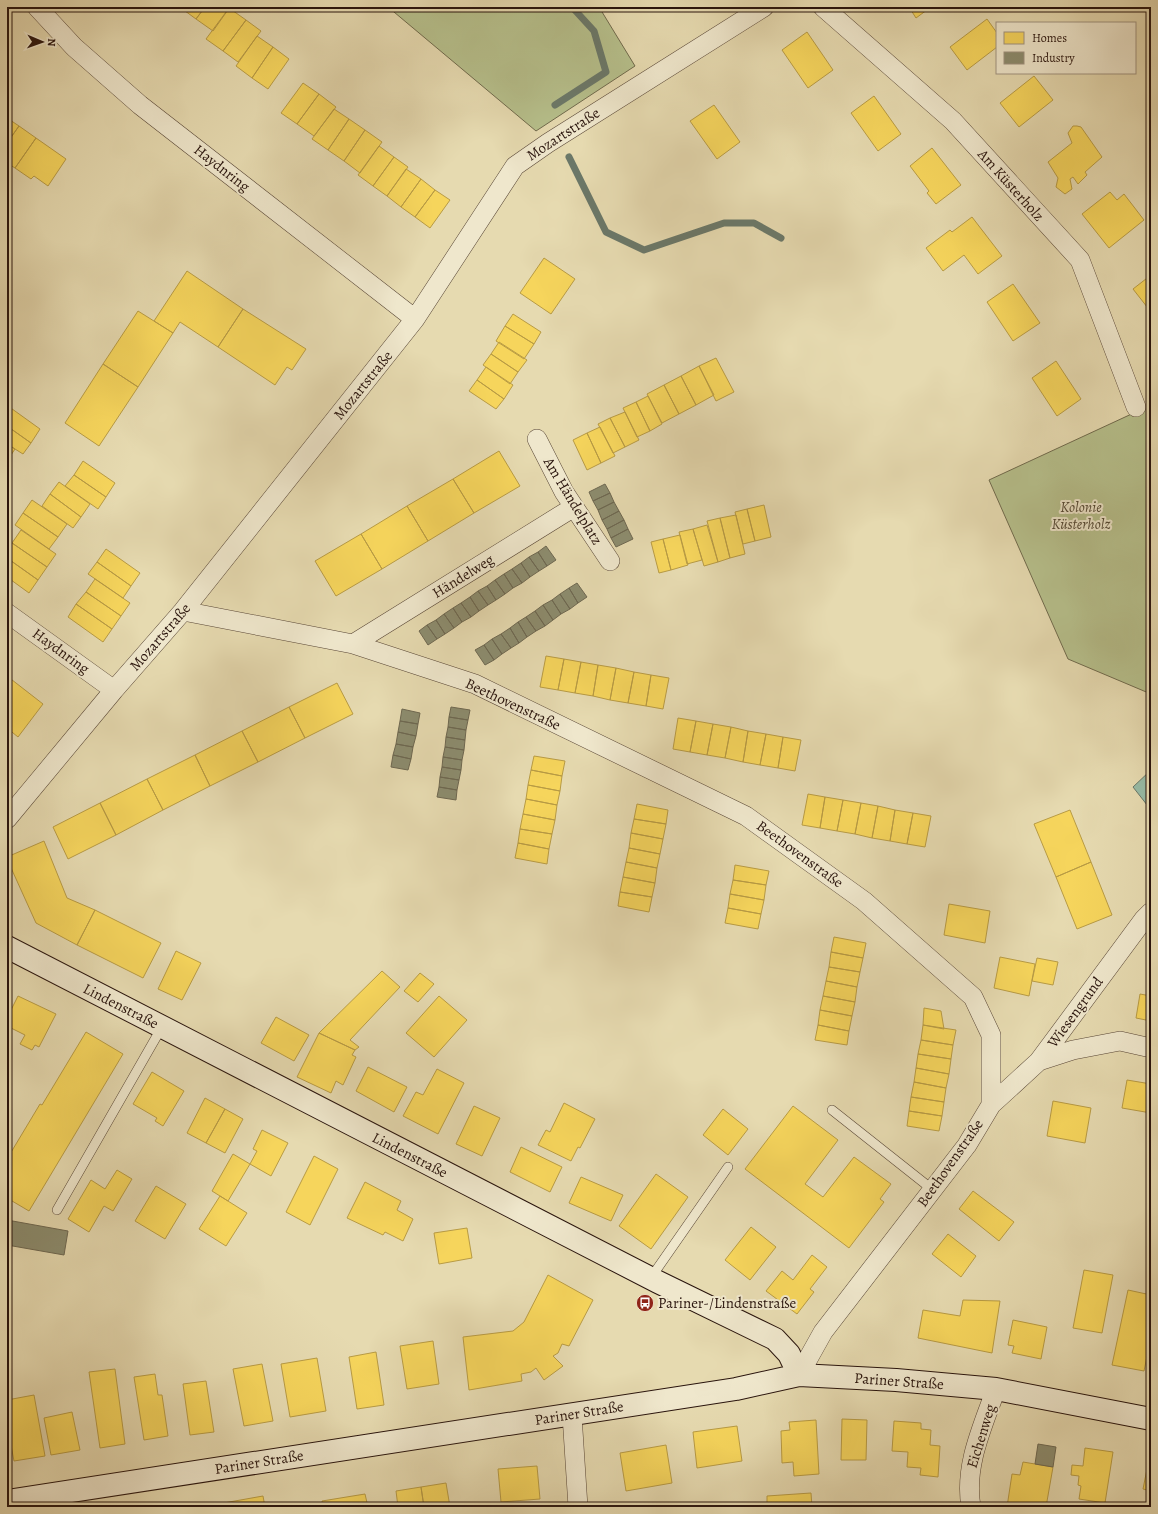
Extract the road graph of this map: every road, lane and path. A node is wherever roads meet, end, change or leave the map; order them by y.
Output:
1 (37, 7) edge
2 (764, 7) edge
3 (823, 7) edge
4 (415, 319) junction
5 (1136, 407) dead end
6 (537, 439) dead end
7 (574, 507) junction
8 (610, 562) dead end
9 (183, 611) junction
10 (7, 613) edge
11 (353, 644) junction
12 (114, 690) junction
13 (7, 819) edge
14 (1151, 912) edge
15 (7, 947) edge
16 (162, 1027) junction
17 (1151, 1048) edge
18 (1039, 1061) junction
19 (991, 1105) junction
20 (832, 1110) dead end
21 (728, 1166) dead end
22 (932, 1190) junction
23 (57, 1210) dead end
24 (650, 1279) junction
25 (799, 1375) junction
26 (996, 1390) junction
27 (572, 1415) junction
28 (1151, 1419) edge
29 (7, 1501) edge
30 (578, 1507) edge
31 (970, 1507) edge

1 - 4 street, Haydnring
2 - 4 street, Mozartstraße
3 - 5 street, Am Küsterholz
4 - 9 street, Mozartstraße
6 - 7 street, Am Händelplatz
7 - 8 street, Am Händelplatz
7 - 11 street, Händelweg
9 - 11 street, Beethovenstraße
9 - 12 street, Mozartstraße
10 - 12 street, Haydnring
11 - 19 street, Beethovenstraße
12 - 13 street, Mozartstraße
14 - 18 street, Wiesengrund
15 - 16 street, Lindenstraße
16 - 23 lane
16 - 24 street, Lindenstraße
17 - 18 street
18 - 19 street, Wiesengrund
19 - 22 street, Beethovenstraße
20 - 22 lane
21 - 24 lane
22 - 25 street, Beethovenstraße
24 - 25 street, Lindenstraße
25 - 26 street, Pariner Straße
25 - 27 street, Pariner Straße
26 - 28 street, Pariner Straße
26 - 31 street, Eichenweg
27 - 29 street, Pariner Straße
27 - 30 street

